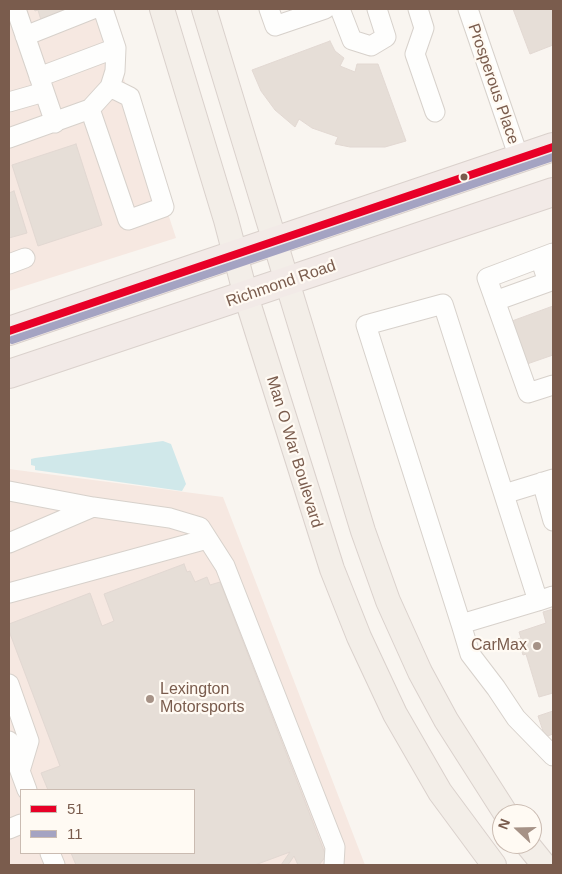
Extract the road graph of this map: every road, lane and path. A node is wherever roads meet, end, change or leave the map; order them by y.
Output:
1 (16, 9) edge
2 (93, 9) edge
3 (103, 9) edge
4 (162, 9) edge
5 (204, 9) edge
6 (268, 9) edge
7 (325, 9) edge
8 (340, 9) edge
9 (377, 9) edge
10 (418, 9) edge
11 (468, 9) edge
12 (25, 36) junction
13 (116, 48) junction
14 (42, 84) junction
15 (110, 87) junction
16 (9, 101) edge
17 (90, 109) junction
18 (435, 112) dead end
19 (55, 123) junction
20 (9, 138) edge
21 (553, 147) edge
22 (519, 158) junction
23 (553, 192) edge
24 (273, 242) junction
25 (234, 255) junction
26 (546, 255) edge
27 (287, 282) junction
28 (246, 296) junction
29 (495, 301) junction
30 (9, 332) edge
31 (9, 374) edge
32 (553, 385) edge
33 (548, 480) edge
34 (9, 491) edge
35 (504, 494) junction
36 (93, 507) junction
37 (553, 521) edge
38 (207, 539) junction
39 (9, 543) edge
40 (9, 593) edge
41 (545, 598) edge
42 (461, 624) junction
43 (9, 684) edge
44 (17, 729) edge
45 (9, 741) edge
46 (553, 756) edge
47 (20, 780) edge
48 (500, 804) edge
49 (535, 854) edge
50 (334, 865) edge
51 (494, 865) edge
52 (544, 865) edge

1 - 12 street
2 - 12 street
3 - 13 street
4 - 25 main road, Man O War Boulevard
5 - 24 main road
6 - 7 street
8 - 9 street
10 - 18 street
11 - 22 street, Prosperous Place
12 - 14 street
13 - 14 street
13 - 15 street
14 - 16 street
14 - 19 street
15 - 17 street
15 - 17 street
17 - 19 street
19 - 20 street
21 - 22 highway
22 - 24 highway
23 - 27 highway, Richmond Road
24 - 25 highway
24 - 27 main road
25 - 28 main road, Man O War Boulevard
25 - 30 highway
26 - 29 street
26 - 29 street
27 - 28 highway, Richmond Road
27 - 48 main road
28 - 31 highway, Richmond Road
28 - 51 main road, Man O War Boulevard
29 - 32 street
33 - 35 street
33 - 37 street
34 - 36 street
35 - 41 street
35 - 42 street
36 - 38 street
36 - 39 street
38 - 40 street
38 - 50 street
41 - 42 street
42 - 46 street
43 - 44 street
44 - 47 street
45 - 47 street
49 - 52 main road

